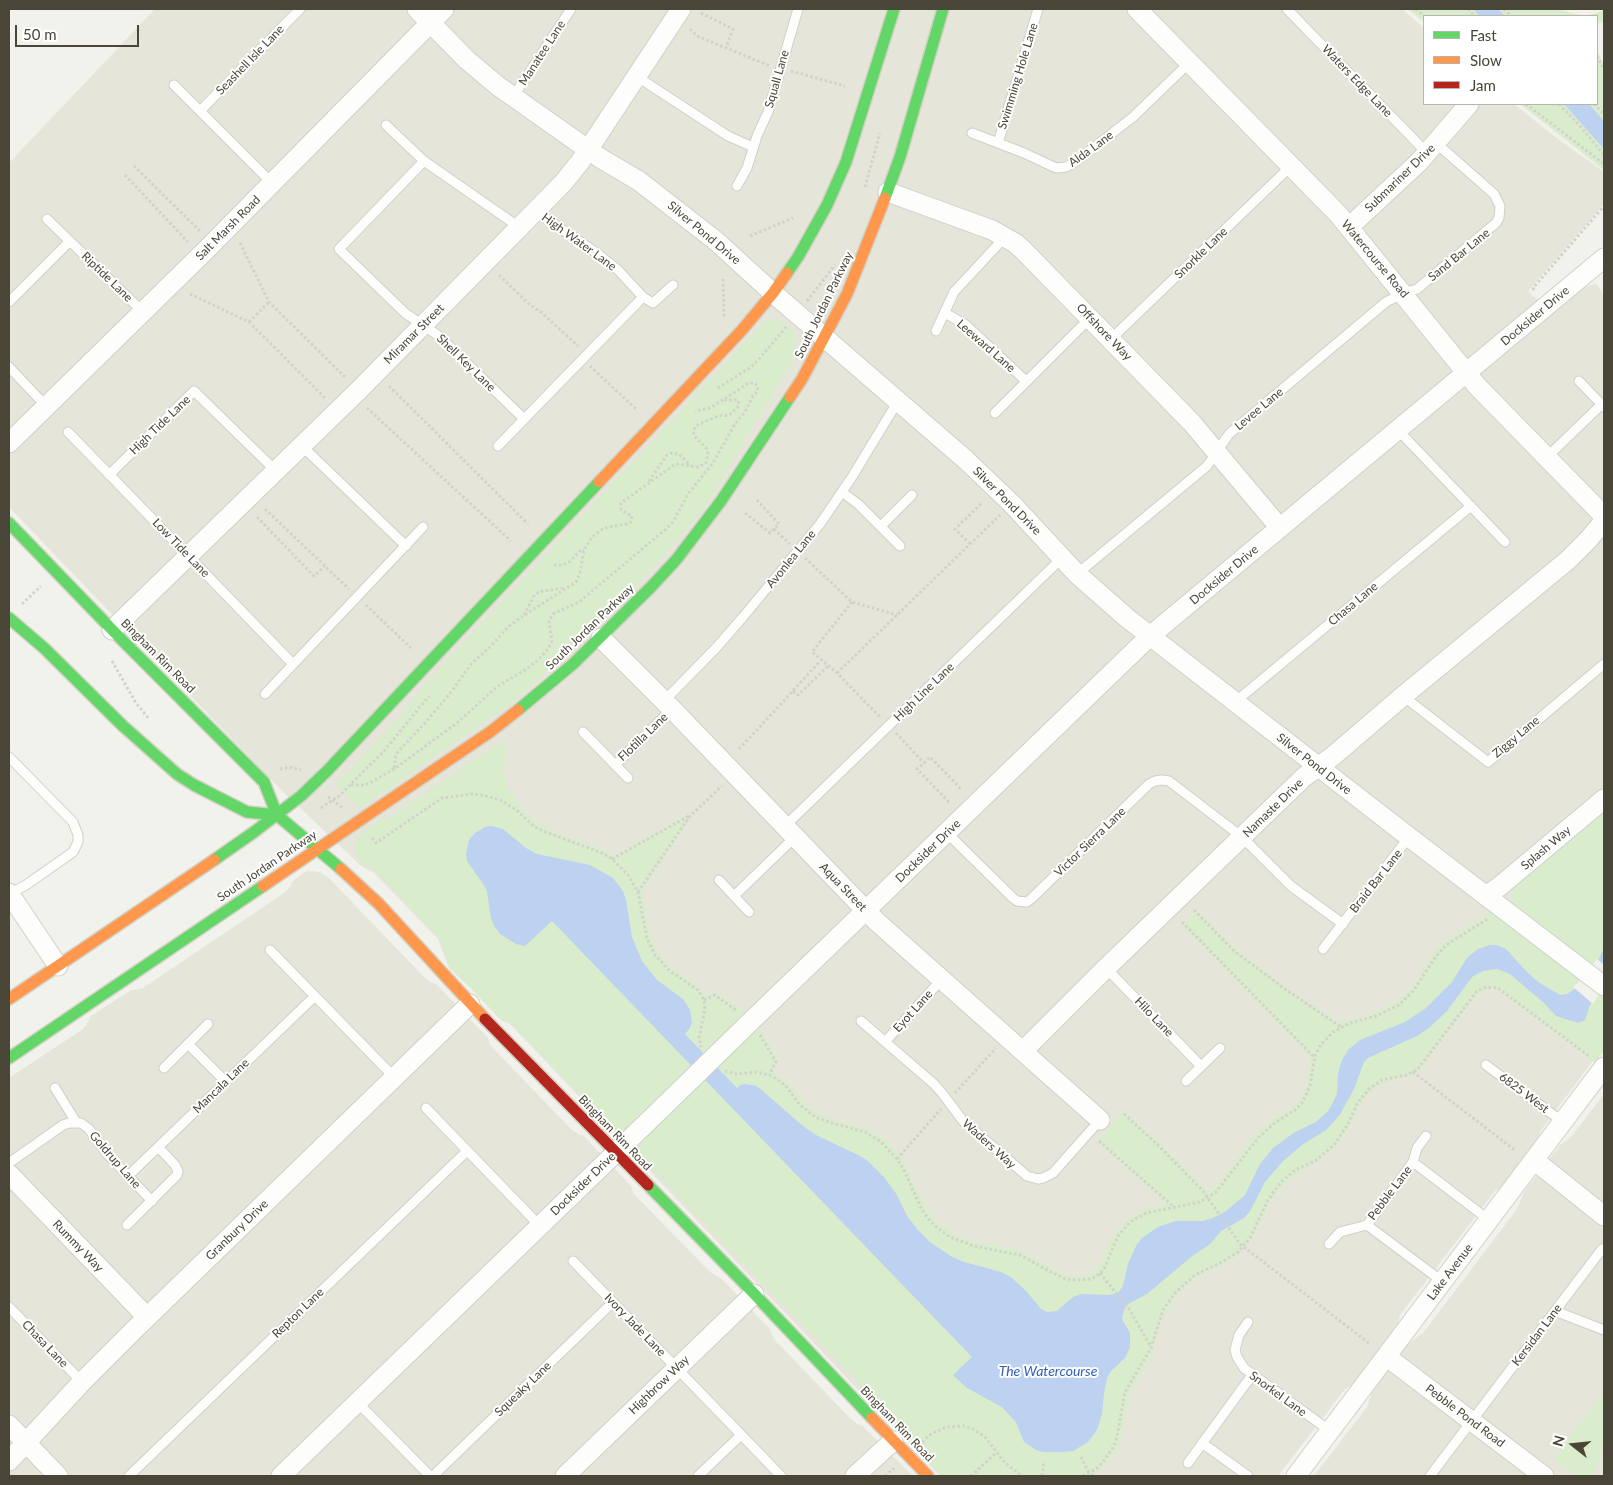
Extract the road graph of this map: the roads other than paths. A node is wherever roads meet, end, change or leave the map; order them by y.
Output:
1 (300, 9) edge
2 (416, 9) edge
3 (444, 9) edge
4 (571, 9) edge
5 (681, 9) edge
6 (798, 9) edge
7 (894, 9) edge
8 (943, 9) edge
9 (1038, 9) edge
10 (1139, 9) edge
11 (1287, 9) edge
12 (430, 24) junction
13 (1189, 63) junction
14 (636, 76) junction
15 (174, 85) dead end
16 (514, 97) junction
17 (1468, 105) edge
18 (200, 111) junction
19 (386, 125) dead end
20 (972, 133) dead end
21 (998, 143) junction
22 (753, 147) junction
23 (1432, 148) junction
24 (588, 149) junction
25 (424, 161) junction
26 (1290, 167) junction
27 (272, 183) junction
28 (737, 186) dead end
29 (888, 192) junction
30 (535, 211) junction
31 (47, 219) dead end
32 (519, 227) junction
33 (1349, 227) junction
34 (1005, 237) junction
35 (70, 241) junction
36 (1604, 258) edge
37 (673, 285) dead end
38 (773, 293) junction
39 (1404, 293) junction
40 (643, 297) junction
41 (9, 302) edge
42 (144, 312) junction
43 (945, 313) junction
44 (1090, 318) junction
45 (423, 324) junction
46 (936, 330) dead end
47 (824, 337) junction
48 (1111, 339) junction
49 (9, 367) edge
50 (1467, 372) junction
51 (1026, 381) junction
52 (1579, 381) dead end
53 (898, 401) junction
54 (1603, 405) edge
55 (46, 407) junction
56 (995, 412) dead end
57 (524, 419) junction
58 (1398, 430) junction
59 (68, 432) dead end
60 (9, 443) edge
61 (302, 446) junction
62 (498, 446) dead end
63 (1216, 452) junction
64 (1546, 458) junction
65 (276, 472) junction
66 (109, 475) junction
67 (842, 492) junction
68 (912, 494) dead end
69 (1471, 506) junction
70 (1604, 516) edge
71 (1604, 521) edge
72 (9, 523) edge
73 (881, 526) junction
74 (423, 527) dead end
75 (1280, 528) junction
76 (1505, 542) dead end
77 (406, 546) junction
78 (900, 546) dead end
79 (188, 556) junction
80 (1062, 558) junction
81 (1078, 574) junction
82 (12, 614) edge
83 (112, 630) junction
84 (1150, 636) junction
85 (601, 638) junction
86 (293, 664) junction
87 (1604, 664) edge
88 (265, 694) dead end
89 (1402, 696) junction
90 (1235, 702) junction
91 (668, 705) junction
92 (583, 732) dead end
93 (9, 757) edge
94 (615, 765) junction
95 (1318, 767) junction
96 (628, 778) dead end
97 (1604, 799) edge
98 (277, 815) junction
99 (790, 832) junction
100 (946, 833) junction
101 (1242, 837) junction
102 (1409, 838) junction
103 (317, 849) junction
104 (719, 880) dead end
105 (9, 894) edge
106 (734, 896) junction
107 (1486, 896) junction
108 (866, 910) junction
109 (749, 912) dead end
110 (1343, 924) junction
111 (1323, 949) dead end
112 (270, 950) dead end
113 (58, 966) junction
114 (1106, 968) junction
115 (942, 979) junction
116 (1604, 986) edge
117 (315, 996) junction
118 (9, 999) edge
119 (470, 1004) junction
120 (861, 1021) dead end
121 (208, 1024) dead end
122 (885, 1042) junction
123 (188, 1044) junction
124 (1220, 1048) dead end
125 (1023, 1051) junction
126 (9, 1058) edge
127 (1486, 1065) dead end
128 (1202, 1066) junction
129 (1604, 1067) edge
130 (164, 1068) dead end
131 (394, 1077) junction
132 (1186, 1081) dead end
133 (226, 1082) junction
134 (55, 1088) dead end
135 (426, 1108) dead end
136 (1100, 1120) joint
137 (76, 1122) junction
138 (1563, 1122) junction
139 (1426, 1136) dead end
140 (158, 1147) junction
141 (467, 1151) junction
142 (615, 1153) junction
143 (1534, 1160) junction
144 (1414, 1162) junction
145 (9, 1163) edge
146 (9, 1174) edge
147 (128, 1176) junction
148 (152, 1201) junction
149 (1604, 1216) edge
150 (1489, 1220) junction
151 (1366, 1224) junction
152 (127, 1226) dead end
153 (540, 1226) junction
154 (1329, 1244) dead end
155 (1602, 1249) dead end
156 (573, 1261) dead end
157 (1443, 1282) junction
158 (754, 1294) junction
159 (613, 1302) junction
160 (9, 1306) edge
161 (1555, 1311) junction
162 (147, 1317) junction
163 (1248, 1322) dead end
164 (1604, 1330) edge
165 (1387, 1357) junction
166 (677, 1368) junction
167 (1252, 1374) junction
168 (82, 1382) junction
169 (357, 1402) junction
170 (1472, 1421) junction
171 (9, 1425) edge
172 (1330, 1431) junction
173 (741, 1435) junction
174 (893, 1441) junction
175 (26, 1442) junction
176 (1202, 1443) junction
177 (9, 1461) edge
178 (1188, 1463) dead end
179 (284, 1475) edge
180 (58, 1476) edge
181 (129, 1476) edge
182 (431, 1476) edge
183 (565, 1476) edge
184 (698, 1476) edge
185 (781, 1476) edge
186 (855, 1476) edge
187 (928, 1476) edge
188 (1248, 1476) edge
189 (1296, 1476) edge
190 (1430, 1476) edge
191 (1544, 1476) edge

1 - 18 lane, Seashell Isle Lane
2 - 12 street, Silver Pond Drive
3 - 12 street, Salt Marsh Road
4 - 16 lane, Manatee Lane
5 - 14 street, Miramar Street
6 - 22 lane, Squall Lane
7 - 38 street
8 - 29 street, South Jordan Parkway
9 - 21 lane, Swimming Hole Lane
10 - 13 street, Watercourse Road
11 - 23 lane, Waters Edge Lane
12 - 16 street, Silver Pond Drive
12 - 27 street, Salt Marsh Road
13 - 21 lane, Alda Lane
13 - 26 street, Watercourse Road
14 - 22 lane
14 - 24 street, Miramar Street
15 - 18 lane
16 - 24 street, Silver Pond Drive
17 - 23 street, Submariner Drive
18 - 27 lane
19 - 25 lane
20 - 21 lane, Alda Lane
22 - 28 lane, Squall Lane
23 - 33 street, Submariner Drive
23 - 39 lane, Sand Bar Lane
24 - 30 street, Miramar Street
24 - 38 street, Silver Pond Drive
25 - 32 lane
25 - 45 lane, Shell Key Lane
26 - 33 street, Watercourse Road
26 - 48 lane, Snorkle Lane
27 - 42 street, Salt Marsh Road
29 - 34 street, Offshore Way
29 - 47 street, South Jordan Parkway
30 - 32 street, Miramar Street
30 - 40 lane, High Water Lane
31 - 35 lane, Riptide Lane
32 - 45 street, Miramar Street
33 - 39 street, Watercourse Road
34 - 43 lane
34 - 44 street, Offshore Way
35 - 41 lane, Riptide Lane
35 - 42 lane, Riptide Lane
36 - 50 street, Docksider Drive
37 - 40 lane
38 - 47 street, Silver Pond Drive
38 - 98 street
39 - 50 street, Watercourse Road
39 - 63 lane, Levee Lane
40 - 57 lane
42 - 55 street, Salt Marsh Road
43 - 46 lane
43 - 51 lane, Leeward Lane
44 - 48 street, Offshore Way
44 - 51 lane, Leeward Lane
45 - 57 lane, Shell Key Lane
45 - 61 street, Miramar Street
47 - 53 street, Silver Pond Drive
47 - 85 street, South Jordan Parkway
48 - 63 street, Offshore Way
49 - 55 lane
50 - 58 street, Docksider Drive
50 - 64 street, Watercourse Road
51 - 56 lane, Leeward Lane
52 - 54 lane
53 - 67 lane, Avonlea Lane
53 - 80 street, Silver Pond Drive
54 - 64 lane
55 - 60 street, Salt Marsh Road
57 - 62 lane
58 - 69 lane
58 - 75 street, Docksider Drive
59 - 66 lane, Low Tide Lane
61 - 65 street, Miramar Street
61 - 77 lane
63 - 75 street, Offshore Way
63 - 81 lane, Levee Lane
64 - 70 street, Watercourse Road
65 - 66 lane, High Tide Lane
65 - 79 street, Miramar Street
66 - 79 lane, Low Tide Lane
67 - 73 lane
67 - 91 lane, Avonlea Lane
68 - 73 lane
69 - 76 lane
69 - 90 lane, Chasa Lane
71 - 89 street, Namaste Drive
72 - 83 street, Bingham Rim Road
73 - 78 lane
74 - 77 lane
75 - 84 street, Docksider Drive
77 - 86 lane
79 - 83 street, Miramar Street
79 - 86 lane, Low Tide Lane
80 - 81 street, Silver Pond Drive
80 - 99 lane, High Line Lane
81 - 84 street, Silver Pond Drive
82 - 98 street
83 - 98 street, Bingham Rim Road
84 - 90 street, Silver Pond Drive
84 - 100 street, Docksider Drive
85 - 91 street, Aqua Street
85 - 103 street, South Jordan Parkway
86 - 88 lane
87 - 89 lane, Ziggy Lane
89 - 95 street, Namaste Drive
90 - 95 street, Silver Pond Drive
91 - 94 lane, Flotilla Lane
91 - 99 street, Aqua Street
92 - 94 lane, Flotilla Lane
93 - 105 lane
94 - 96 lane, Flotilla Lane
95 - 101 street, Namaste Drive
95 - 102 street, Silver Pond Drive
97 - 107 street, Splash Way
98 - 103 street, Bingham Rim Road
98 - 113 street
99 - 106 lane, High Line Lane
99 - 108 street, Aqua Street
100 - 101 lane, Victor Sierra Lane
100 - 108 street, Docksider Drive
101 - 110 lane, Braid Bar Lane
101 - 114 street, Namaste Drive
102 - 107 street, Silver Pond Drive
102 - 110 lane, Braid Bar Lane
103 - 119 street, Bingham Rim Road
103 - 126 street, South Jordan Parkway
104 - 106 lane
105 - 113 street
106 - 109 lane
107 - 116 street, Silver Pond Drive
108 - 115 street, Aqua Street
108 - 142 street, Docksider Drive, bridge
110 - 111 lane, Braid Bar Lane
112 - 117 lane
113 - 118 street
114 - 125 street, Namaste Drive
114 - 128 lane, Hilo Lane
115 - 122 lane, Eyot Lane
115 - 125 street, Aqua Street
117 - 131 lane
117 - 133 lane, Mancala Lane
119 - 131 street, Granbury Drive
119 - 142 street, Bingham Rim Road
120 - 122 lane, Waders Way
121 - 123 lane
122 - 136 lane, Waders Way
123 - 130 lane
123 - 133 lane
124 - 128 lane
125 - 136 street, Aqua Street
127 - 138 lane, 6825 West
128 - 132 lane
129 - 138 street, Lake Avenue
131 - 162 street, Granbury Drive
133 - 140 lane, Mancala Lane
134 - 137 lane, Goldrup Lane
135 - 141 lane
137 - 145 lane
137 - 147 lane, Goldrup Lane
138 - 143 street, Lake Avenue
139 - 144 lane, Pebble Lane
140 - 147 lane, Mancala Lane
140 - 148 lane
141 - 153 lane
141 - 181 lane, Repton Lane
142 - 153 street, Docksider Drive
142 - 158 street, Bingham Rim Road
143 - 149 street
143 - 150 street, Lake Avenue
144 - 150 lane
144 - 151 lane, Pebble Lane
146 - 162 street, Rummy Way
147 - 148 lane, Goldrup Lane
148 - 152 lane
150 - 157 street, Lake Avenue
151 - 154 lane, Pebble Lane
151 - 157 lane, Pebble Lane
153 - 169 street, Docksider Drive
155 - 161 lane, Kersidan Lane
156 - 159 lane, Ivory Jade Lane
157 - 165 street, Lake Avenue
158 - 166 street, Highbrow Way
158 - 174 street, Bingham Rim Road
159 - 166 lane, Ivory Jade Lane
159 - 182 lane, Squeaky Lane
160 - 168 lane, Chasa Lane
161 - 164 lane
161 - 170 lane, Kersidan Lane
162 - 168 street, Granbury Drive
163 - 167 lane, Snorkel Lane
165 - 170 street, Pebble Pond Road
165 - 172 street, Lake Avenue
166 - 173 lane, Ivory Jade Lane
166 - 183 street, Highbrow Way
167 - 172 lane, Snorkel Lane
167 - 176 lane
168 - 175 street, Granbury Drive
169 - 179 street, Docksider Drive
169 - 182 lane, Squeaky Lane
170 - 190 lane, Kersidan Lane
170 - 191 street, Pebble Pond Road
171 - 175 street
172 - 189 street, Lake Avenue
173 - 184 lane
173 - 185 lane, Ivory Jade Lane
174 - 186 street
174 - 187 street, Bingham Rim Road
175 - 177 street, Granbury Drive
175 - 180 street
176 - 178 lane
176 - 188 lane

